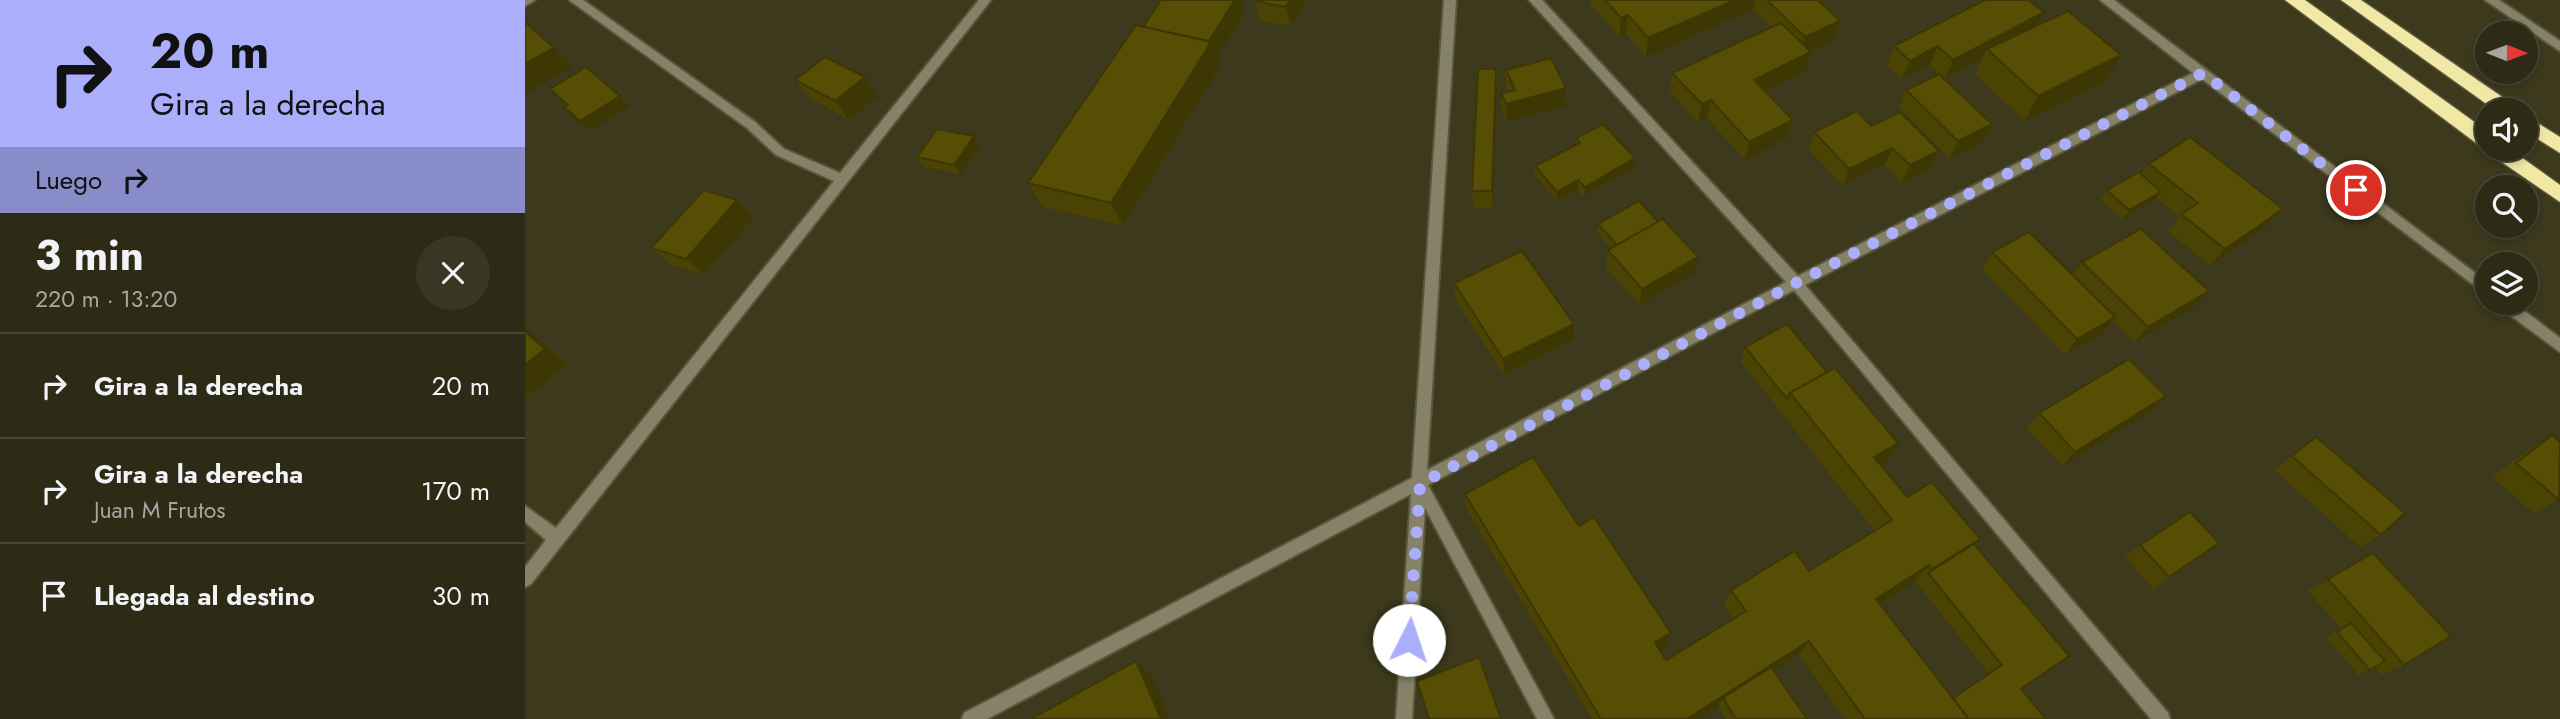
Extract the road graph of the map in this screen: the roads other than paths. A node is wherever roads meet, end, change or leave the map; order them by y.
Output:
1 (575, 0) edge
2 (985, 0) edge
3 (1450, 0) edge
4 (1535, 0) edge
5 (2106, 0) edge
6 (2293, 0) edge
7 (2349, 0) edge
8 (2491, 0) edge
9 (2560, 47) edge
10 (2203, 73) junction
11 (2491, 98) edge
12 (2538, 131) edge
13 (2475, 132) edge
14 (2560, 146) edge
15 (2513, 161) edge
16 (842, 179) junction
17 (2560, 195) edge
18 (2475, 281) edge
19 (1796, 283) junction
20 (2520, 315) edge
21 (2560, 345) edge
22 (1420, 484) junction
23 (525, 513) edge
24 (557, 538) junction
25 (525, 579) edge
26 (969, 719) edge
27 (1404, 719) edge
28 (1546, 719) edge
29 (2162, 719) edge

1 - 16 street
2 - 16 street
3 - 22 street
4 - 19 street
5 - 10 street
6 - 13 highway
7 - 11 highway
8 - 9 street
10 - 18 street
10 - 19 street
12 - 14 highway
15 - 17 highway
16 - 24 street
19 - 22 street
19 - 29 street
20 - 21 street
22 - 26 street
22 - 27 street
22 - 28 street
23 - 24 street
24 - 25 street

